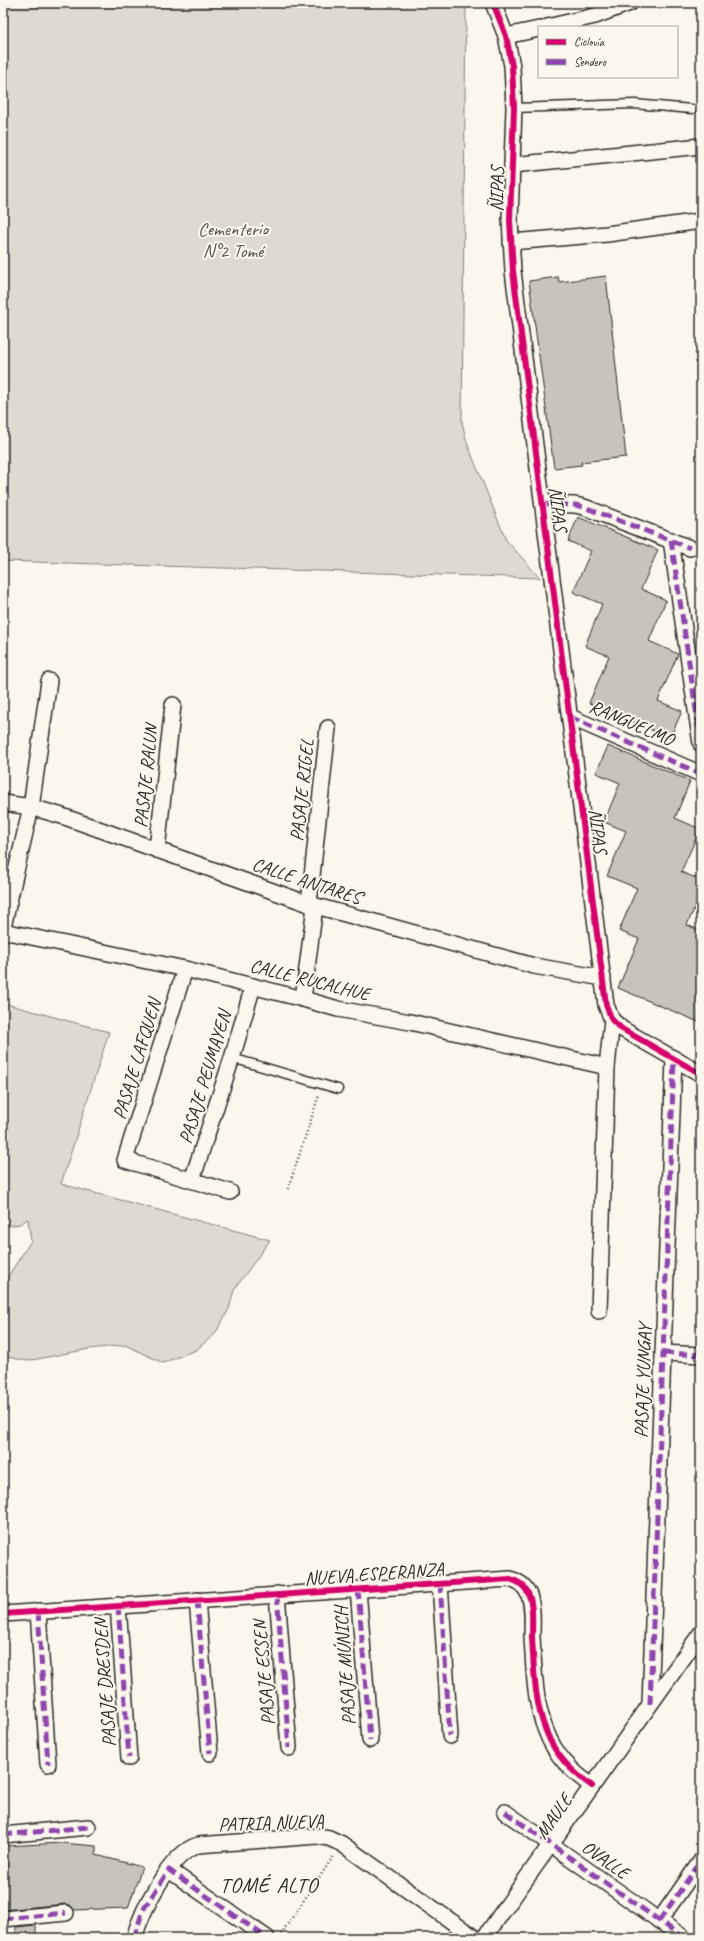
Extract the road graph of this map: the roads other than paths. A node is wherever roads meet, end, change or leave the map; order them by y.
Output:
1 (493, 3) edge
2 (630, 3) edge
3 (551, 26) edge
4 (538, 29) edge
5 (506, 36) junction
6 (514, 108) junction
7 (692, 109) dead end
8 (701, 146) edge
9 (512, 165) junction
10 (701, 221) edge
11 (511, 242) junction
12 (543, 504) junction
13 (671, 540) junction
14 (690, 548) dead end
15 (49, 680) dead end
16 (173, 706) dead end
17 (570, 717) junction
18 (328, 728) dead end
19 (701, 744) edge
20 (701, 774) edge
21 (3, 803) edge
22 (31, 807) junction
23 (157, 850) junction
24 (312, 905) junction
25 (3, 927) edge
26 (3, 931) edge
27 (185, 969) junction
28 (603, 978) junction
29 (253, 986) junction
30 (303, 999) junction
31 (612, 1020) junction
32 (232, 1058) junction
33 (674, 1059) junction
34 (607, 1067) junction
35 (700, 1072) edge
36 (338, 1089) dead end
37 (192, 1180) junction
38 (230, 1192) dead end
39 (599, 1311) dead end
40 (663, 1353) junction
41 (701, 1355) edge
42 (440, 1583) junction
43 (358, 1589) junction
44 (277, 1594) junction
45 (197, 1600) junction
46 (118, 1606) junction
47 (38, 1611) junction
48 (3, 1614) edge
49 (701, 1633) edge
50 (650, 1704) junction
51 (450, 1736) dead end
52 (370, 1740) dead end
53 (289, 1748) dead end
54 (210, 1753) dead end
55 (130, 1758) dead end
56 (48, 1764) dead end
57 (592, 1786) junction
58 (505, 1812) dead end
59 (88, 1827) dead end
60 (3, 1835) edge
61 (551, 1844) junction
62 (701, 1861) edge
63 (169, 1870) junction
64 (66, 1913) dead end
65 (3, 1919) edge
66 (659, 1920) junction
67 (134, 1938) edge
68 (267, 1938) edge
69 (475, 1938) edge
70 (484, 1938) edge
71 (684, 1938) edge

1 - 5 street, ÑIPAS
2 - 3 street
4 - 5 street
5 - 6 street, ÑIPAS
6 - 7 lane
6 - 9 street, ÑIPAS
8 - 9 street
9 - 11 street, ÑIPAS
10 - 11 street
11 - 12 street, ÑIPAS
12 - 13 street
12 - 17 street, ÑIPAS
13 - 14 street
13 - 19 street
15 - 22 street
16 - 23 street, PASAJE RALUN
17 - 20 street, RANGUELMO
17 - 28 street, ÑIPAS
18 - 24 street, PASAJE RIGEL
21 - 22 street, CALLE ANTARES
22 - 23 street, CALLE ANTARES
22 - 25 street
23 - 24 street, CALLE ANTARES
24 - 28 street, CALLE ANTARES
24 - 30 street
26 - 27 street, CALLE RUCALHUE
27 - 29 street, CALLE RUCALHUE
27 - 37 street, PASAJE LAFQUEN
28 - 31 street, ÑIPAS
29 - 30 street, CALLE RUCALHUE
29 - 32 street, PASAJE PEUMAYEN
30 - 34 street, CALLE RUCALHUE
31 - 33 street
31 - 34 street
32 - 36 lane
32 - 37 street, PASAJE PEUMAYEN
33 - 35 street
33 - 40 street, PASAJE YUNGAY
34 - 39 street
37 - 38 street
40 - 41 street
40 - 50 street, PASAJE YUNGAY
42 - 43 street, NUEVA ESPERANZA
42 - 51 street
42 - 57 street, NUEVA ESPERANZA
43 - 44 street, NUEVA ESPERANZA
43 - 52 street, PASAJE MÚNICH
44 - 45 street, NUEVA ESPERANZA
44 - 53 street, PASAJE ESSEN
45 - 46 street, NUEVA ESPERANZA
45 - 54 street
46 - 47 street, NUEVA ESPERANZA
46 - 55 street, PASAJE DRESDEN
47 - 48 street, NUEVA ESPERANZA
47 - 56 street
49 - 50 street, MAULE
50 - 57 street, MAULE
57 - 61 street, MAULE
58 - 61 street, OVALLE
59 - 60 street
61 - 66 street, OVALLE
61 - 70 street, MAULE
62 - 66 street
63 - 67 street, PATRIA NUEVA
63 - 68 street
63 - 69 street, PATRIA NUEVA
64 - 65 street
66 - 71 street, OVALLE

